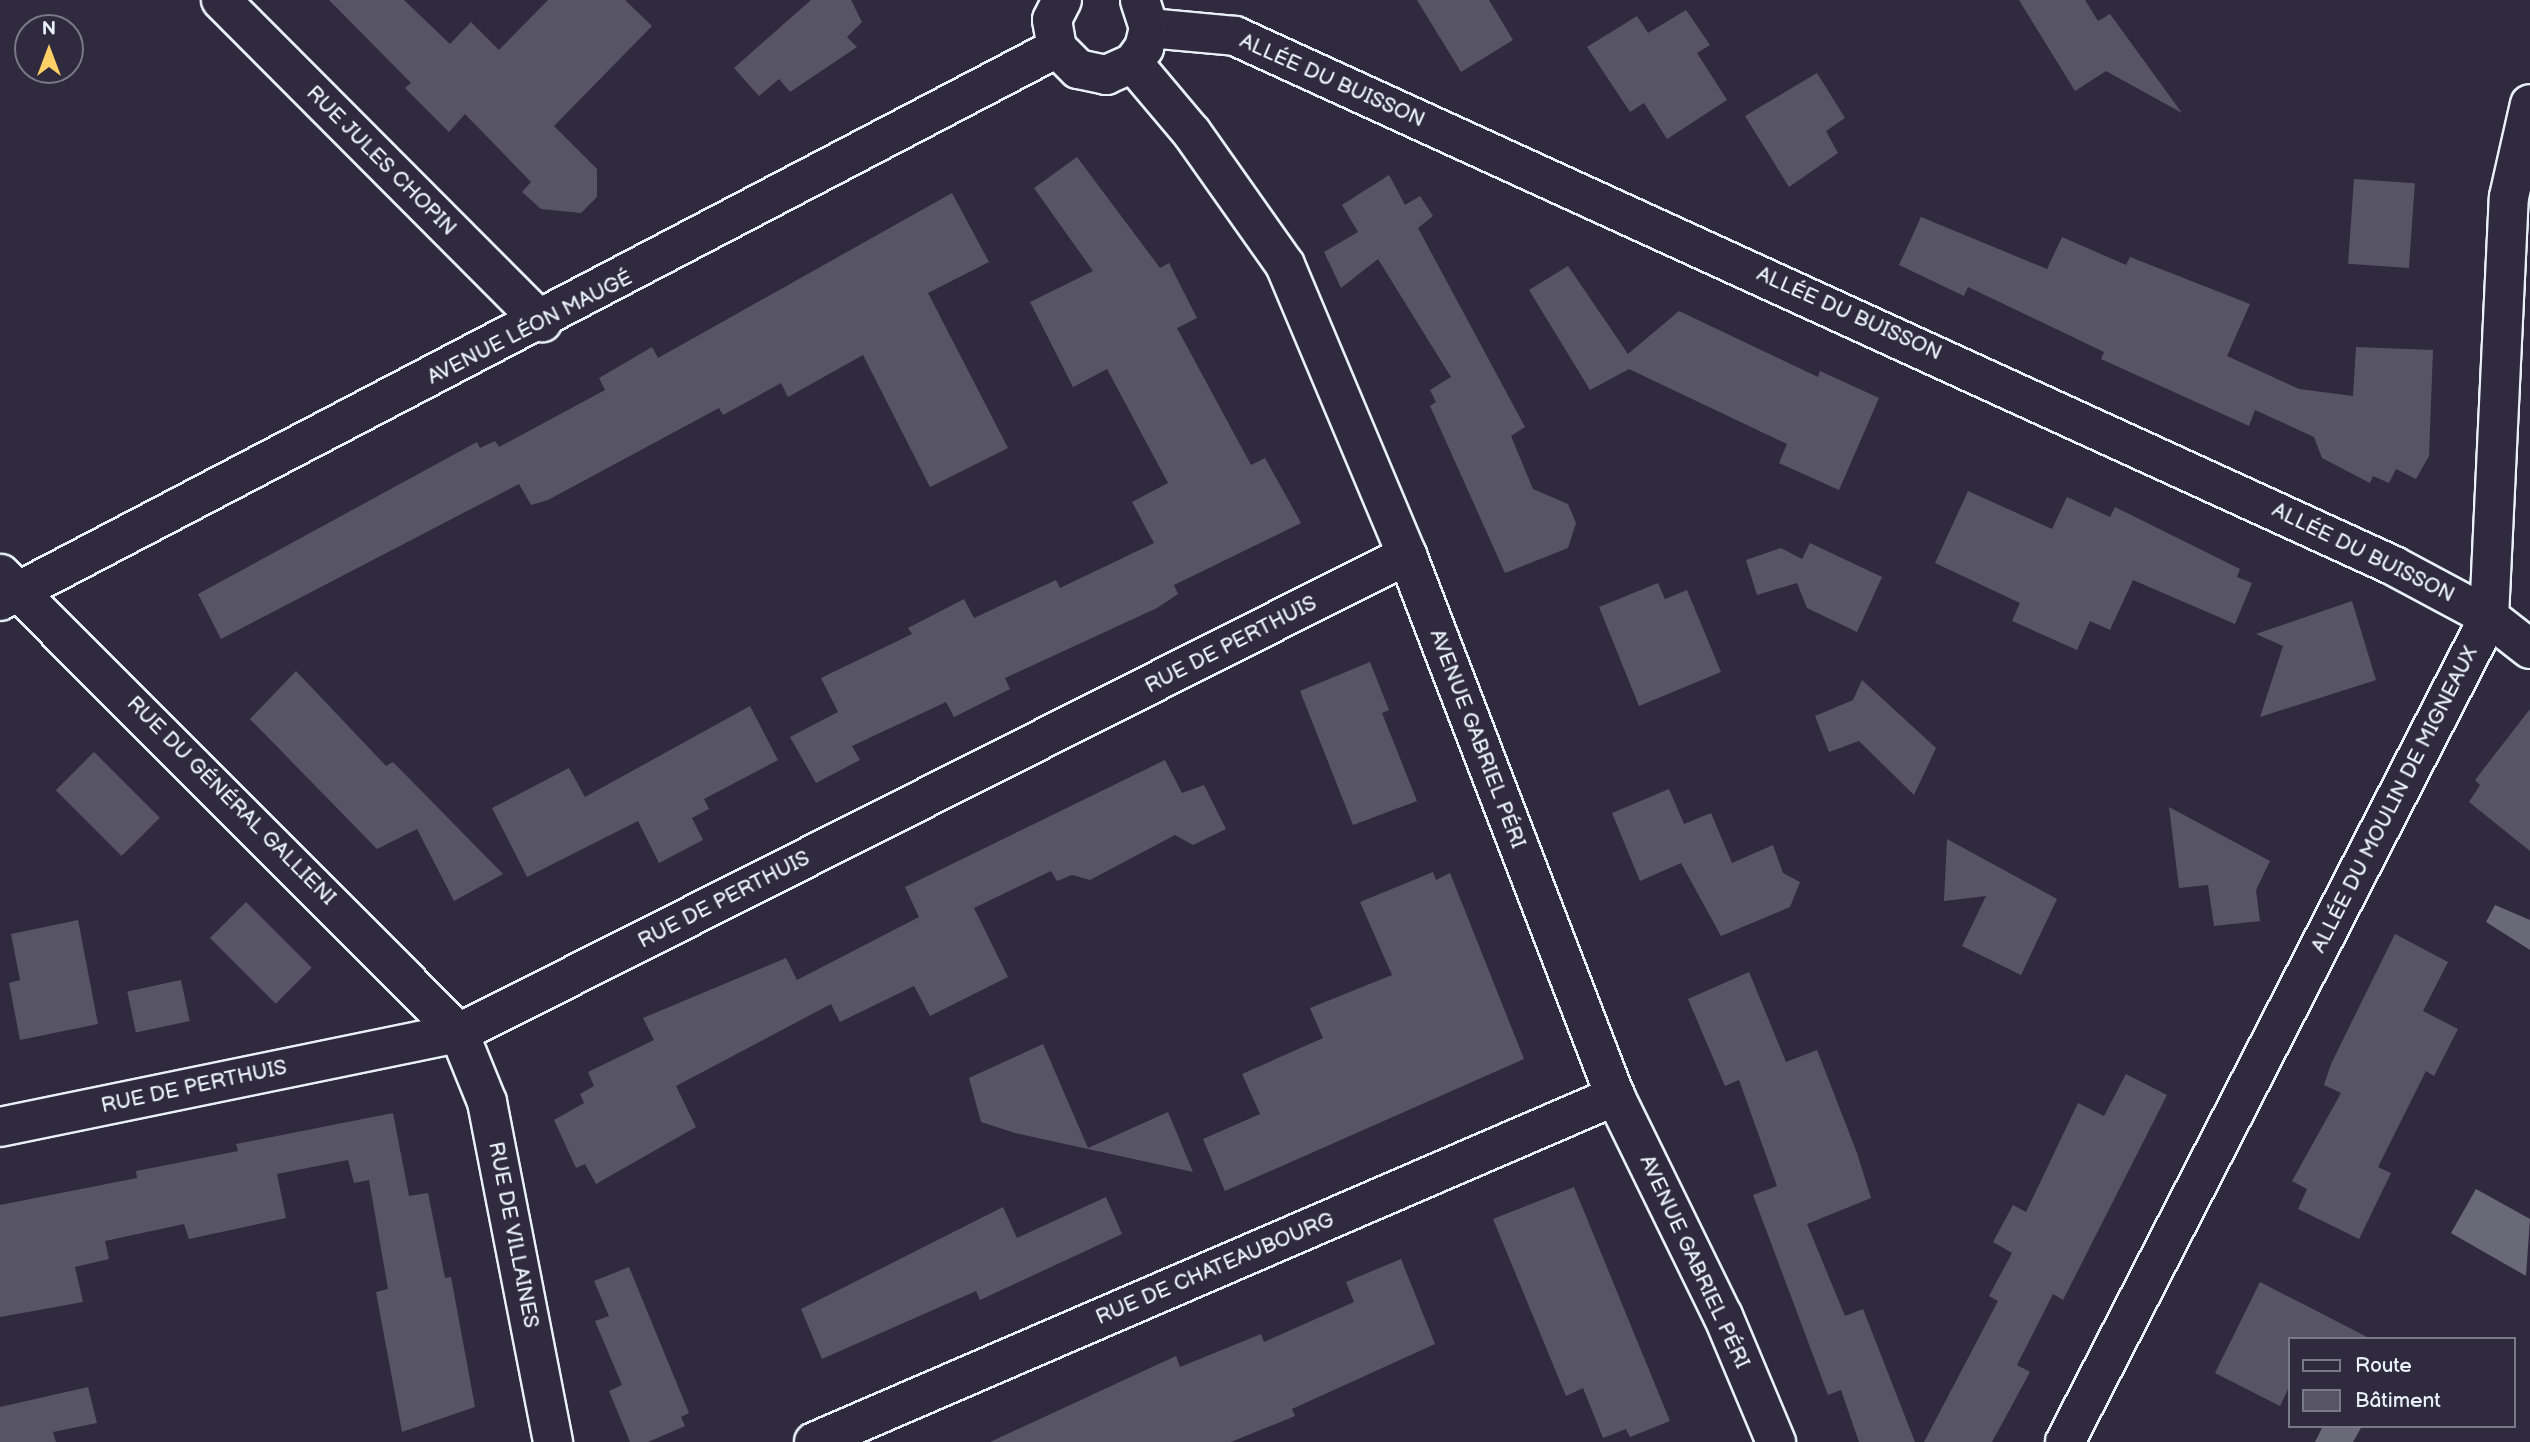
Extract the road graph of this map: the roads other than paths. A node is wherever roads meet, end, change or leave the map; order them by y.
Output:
1 (221, 0) edge
2 (1062, 0) edge
3 (1144, 14) edge
4 (1058, 48) junction
5 (1133, 63) junction
6 (2530, 104) edge
7 (542, 322) junction
8 (1407, 555) junction
9 (6, 588) edge
10 (2489, 617) junction
11 (2530, 649) edge
12 (459, 1033) junction
13 (1615, 1096) junction
14 (0, 1127) edge
15 (553, 1442) edge
16 (814, 1442) edge
17 (1776, 1442) edge
18 (2065, 1442) edge

1 - 7 street, RUE JULES CHOPIN
2 - 4 street
3 - 5 street
3 - 10 street, ALLÉE DU BUISSON
4 - 5 street
4 - 7 street, AVENUE LÉON MAUGÉ
5 - 8 street, AVENUE GABRIEL PÉRI
6 - 10 street, ALLÉE DU MOULIN DE MIGNEAUX
7 - 9 street, AVENUE LÉON MAUGÉ
8 - 12 street, RUE DE PERTHUIS
8 - 13 street, AVENUE GABRIEL PÉRI
9 - 12 street, RUE DU GÉNÉRAL GALLIENI
10 - 11 street, ALLÉE DU BUISSON
10 - 18 street, ALLÉE DU MOULIN DE MIGNEAUX
12 - 14 street, RUE DE PERTHUIS
12 - 15 street, RUE DE VILLAINES
13 - 16 street, RUE DE CHATEAUBOURG
13 - 17 street, AVENUE GABRIEL PÉRI

